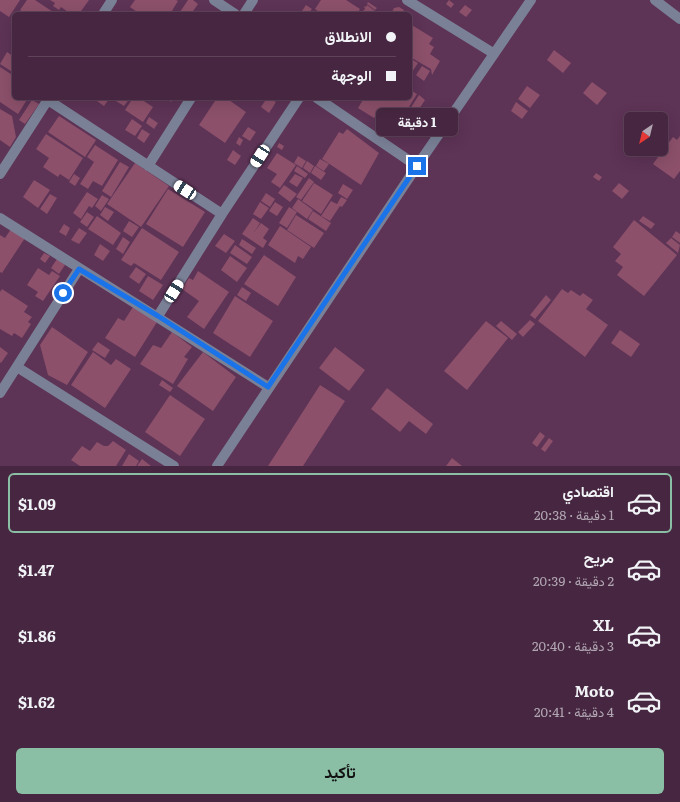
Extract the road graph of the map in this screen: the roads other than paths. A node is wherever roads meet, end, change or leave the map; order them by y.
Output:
1 (112, 0) edge
2 (214, 0) edge
3 (253, 0) edge
4 (407, 0) edge
5 (655, 0) edge
6 (529, 1) edge
7 (104, 12) edge
8 (232, 12) edge
9 (245, 12) edge
10 (680, 19) edge
11 (493, 53) junction
12 (47, 100) edge
13 (49, 100) edge
14 (190, 100) edge
15 (298, 100) edge
16 (320, 100) edge
17 (148, 166) junction
18 (417, 166) junction
19 (0, 174) edge
20 (222, 214) junction
21 (0, 218) edge
22 (79, 269) junction
23 (158, 316) junction
24 (17, 367) junction
25 (268, 387) junction
26 (0, 393) edge
27 (174, 466) edge
28 (217, 466) edge

1 - 7 street
2 - 8 street
3 - 9 street
4 - 11 street
5 - 10 street
6 - 11 street
11 - 18 street
12 - 19 street
13 - 17 street
14 - 17 street
15 - 20 street
16 - 18 street
17 - 20 street
18 - 25 street
20 - 23 street
21 - 22 street
22 - 23 street
22 - 24 street
23 - 25 street
24 - 26 street
24 - 27 street
25 - 28 street

